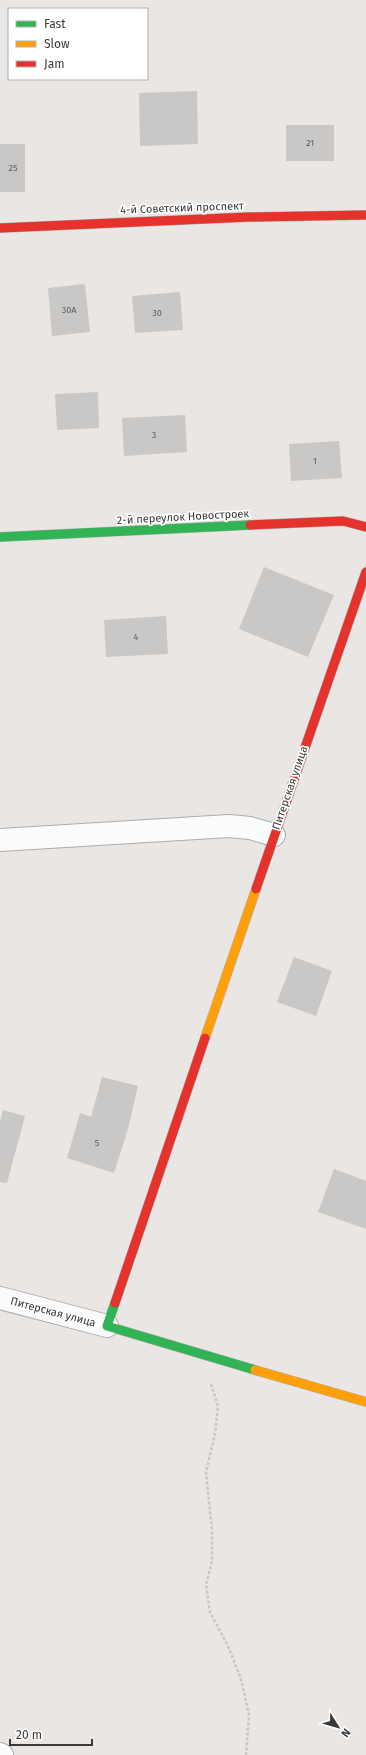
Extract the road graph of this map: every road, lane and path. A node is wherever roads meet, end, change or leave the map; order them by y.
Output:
1 (366, 215) edge
2 (0, 228) edge
3 (366, 527) edge
4 (0, 537) edge
5 (366, 572) edge
6 (274, 835) junction
7 (0, 840) edge
8 (0, 1298) edge
9 (107, 1326) junction
10 (203, 1354) junction
11 (366, 1402) edge
12 (246, 1755) edge

1 - 2 street, 4-й Советский проспект
3 - 4 street, 2-й переулок Новостроек
5 - 6 street, Питерская улица
6 - 7 street, Питерская улица
6 - 9 street
8 - 9 street, Питерская улица
9 - 10 street
10 - 11 street
10 - 12 path

